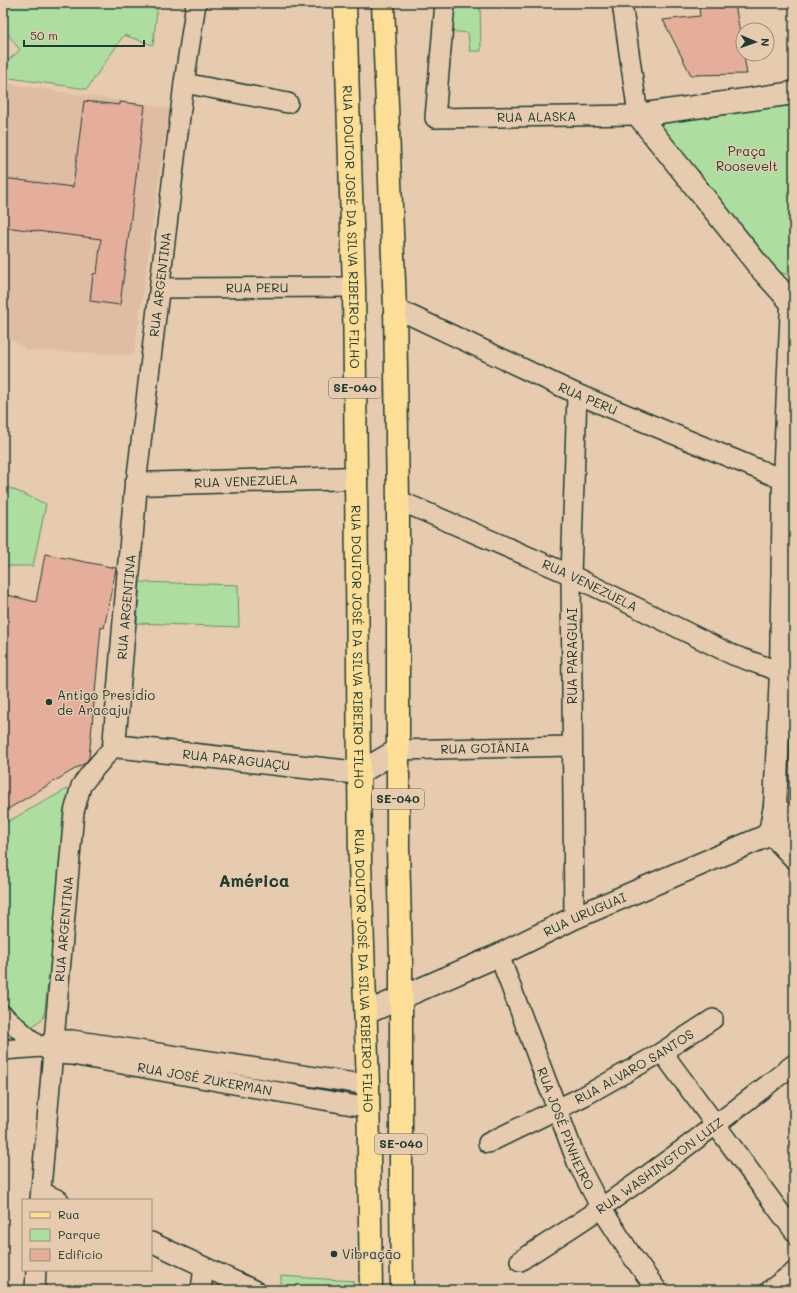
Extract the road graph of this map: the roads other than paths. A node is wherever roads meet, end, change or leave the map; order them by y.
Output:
1 (196, 3) edge
2 (345, 3) edge
3 (383, 3) edge
4 (444, 3) edge
5 (622, 3) edge
6 (184, 83) junction
7 (794, 94) edge
8 (288, 103) dead end
9 (638, 115) junction
10 (354, 286) junction
11 (160, 288) junction
12 (793, 302) edge
13 (395, 308) junction
14 (577, 394) junction
15 (356, 478) junction
16 (789, 479) edge
17 (136, 484) junction
18 (398, 500) junction
19 (571, 575) junction
20 (787, 671) edge
21 (114, 746) junction
22 (572, 746) junction
23 (398, 750) junction
24 (359, 773) junction
25 (775, 806) junction
26 (794, 826) edge
27 (770, 832) junction
28 (794, 857) edge
29 (574, 918) junction
30 (499, 955) junction
31 (400, 997) junction
32 (366, 1012) junction
33 (3, 1015) edge
34 (713, 1019) dead end
35 (47, 1047) junction
36 (3, 1050) edge
37 (662, 1052) junction
38 (794, 1064) edge
39 (368, 1085) junction
40 (369, 1108) junction
41 (558, 1110) junction
42 (716, 1126) junction
43 (488, 1143) dead end
44 (41, 1196) edge
45 (54, 1199) edge
46 (601, 1208) junction
47 (794, 1231) edge
48 (152, 1242) edge
49 (520, 1261) dead end
50 (204, 1267) junction
51 (36, 1271) edge
52 (794, 1272) edge
53 (35, 1290) edge
54 (201, 1290) edge
55 (254, 1290) edge
56 (371, 1290) edge
57 (402, 1290) edge
58 (658, 1290) edge
59 (770, 1290) edge

1 - 6 street, RUA ARGENTINA
2 - 10 main road, RUA DOUTOR JOSÉ DA SILVA RIBEIRO FILHO / SE-040
3 - 13 main road, SE-040
4 - 9 street, RUA ALASKA
5 - 9 street
6 - 8 street
6 - 11 street, RUA ARGENTINA
7 - 9 street
9 - 12 street
10 - 11 street, RUA PERU
10 - 15 main road, RUA DOUTOR JOSÉ DA SILVA RIBEIRO FILHO / SE-040
11 - 17 street, RUA ARGENTINA
12 - 16 street
13 - 14 street, RUA PERU
13 - 18 main road, SE-040
14 - 16 street, RUA PERU
14 - 19 street, RUA PARAGUAI
15 - 17 street, RUA VENEZUELA
15 - 24 main road, RUA DOUTOR JOSÉ DA SILVA RIBEIRO FILHO / SE-040
16 - 20 street
17 - 21 street, RUA ARGENTINA
18 - 19 street, RUA VENEZUELA
18 - 23 main road, SE-040
19 - 20 street, RUA VENEZUELA
19 - 22 street, RUA PARAGUAI
20 - 25 street
21 - 24 street, RUA PARAGUAÇU
21 - 35 street, RUA ARGENTINA
22 - 23 street, RUA GOIÂNIA
22 - 29 street, RUA PARAGUAI
23 - 24 street
23 - 31 main road, SE-040
24 - 32 main road, RUA DOUTOR JOSÉ DA SILVA RIBEIRO FILHO / SE-040
25 - 26 street
25 - 27 street
27 - 28 street
27 - 29 street, RUA URUGUAI
29 - 30 street, RUA URUGUAI
30 - 31 street, RUA URUGUAI
30 - 41 street, RUA JOSÉ PINHEIRO
31 - 32 street, RUA URUGUAI
31 - 57 main road, SE-040
32 - 39 main road, RUA DOUTOR JOSÉ DA SILVA RIBEIRO FILHO / SE-040
33 - 35 street
34 - 37 street, RUA ALVARO SANTOS
35 - 36 street, RUA JOSÉ ZUKERMAN
35 - 39 street, RUA JOSÉ ZUKERMAN
35 - 40 street, RUA JOSÉ ZUKERMAN
35 - 44 street, RUA ARGENTINA
37 - 41 street, RUA ALVARO SANTOS
37 - 42 street
38 - 42 street, RUA WASHINGTON LUIZ
39 - 40 main road, RUA DOUTOR JOSÉ DA SILVA RIBEIRO FILHO / SE-040
40 - 56 main road, RUA DOUTOR JOSÉ DA SILVA RIBEIRO FILHO / SE-040
41 - 43 street, RUA ALVARO SANTOS
41 - 46 street, RUA JOSÉ PINHEIRO
42 - 46 street, RUA WASHINGTON LUIZ
42 - 47 street
44 - 45 street
46 - 49 street, RUA WASHINGTON LUIZ
46 - 58 street, RUA JOSÉ PINHEIRO
48 - 50 street
50 - 54 street
50 - 55 street
51 - 53 street
52 - 59 street

